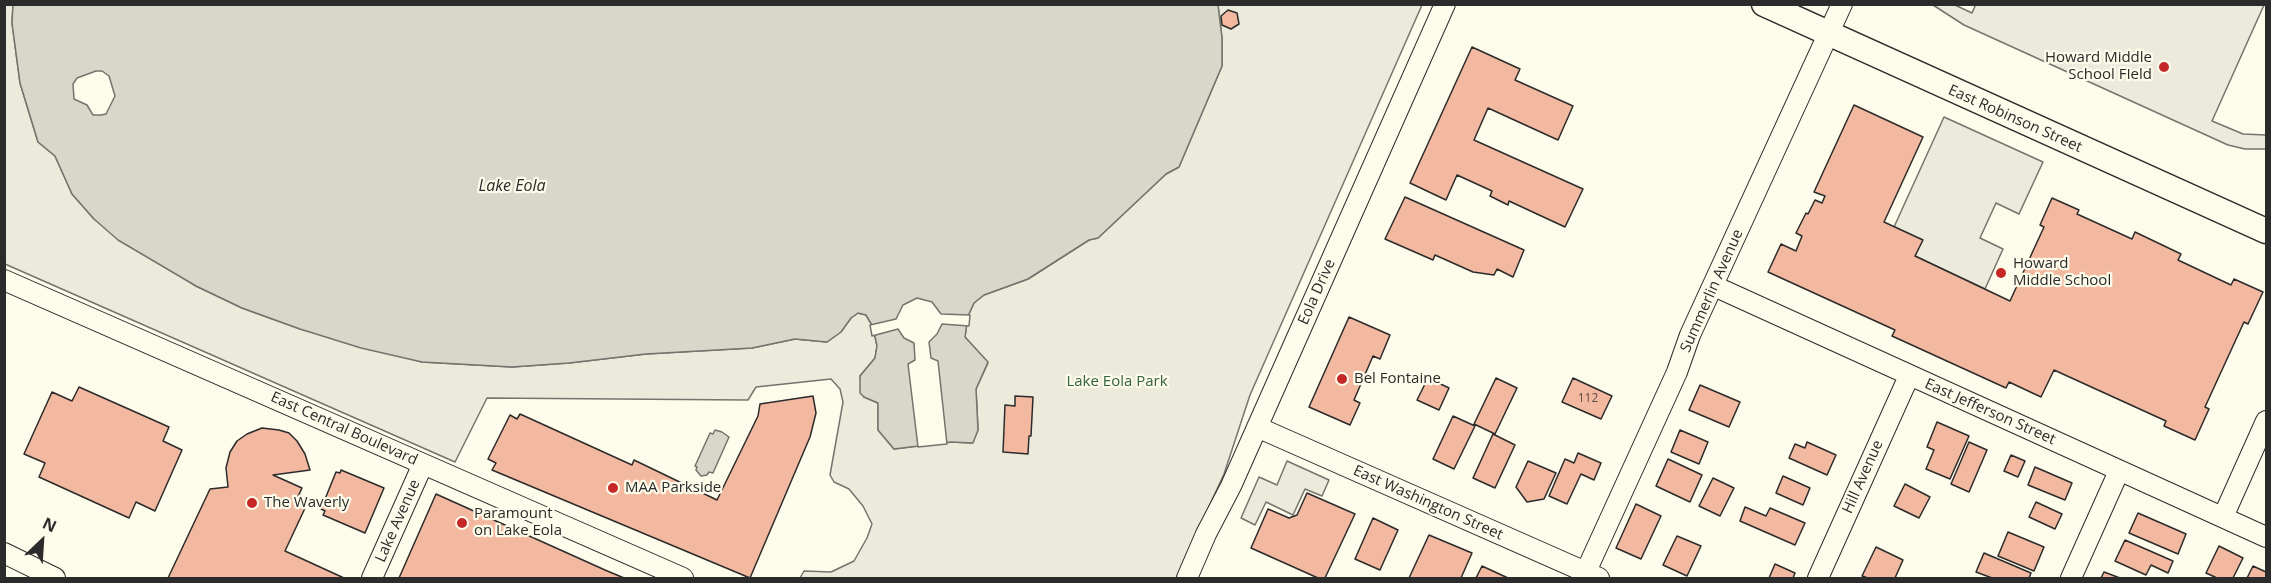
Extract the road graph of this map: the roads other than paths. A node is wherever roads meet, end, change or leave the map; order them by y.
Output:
1 (1445, 4) edge
2 (1764, 4) edge
3 (1842, 4) edge
4 (1829, 34) junction
5 (2266, 231) edge
6 (4, 280) edge
7 (1714, 286) junction
8 (1909, 376) junction
9 (2266, 421) edge
10 (1257, 427) junction
11 (423, 464) junction
12 (2119, 471) junction
13 (2223, 517) junction
14 (2266, 537) edge
15 (4, 553) edge
16 (1589, 577) edge
17 (55, 579) edge
18 (372, 579) edge
19 (683, 579) edge
20 (1187, 579) edge
21 (1818, 579) edge
22 (2071, 579) edge

1 - 10 street, Eola Drive
2 - 4 main road, East Robinson Street
3 - 4 street, Summerlin Avenue
4 - 5 main road, East Robinson Street
4 - 7 street, Summerlin Avenue
6 - 11 street, East Central Boulevard
7 - 8 street, East Jefferson Street
7 - 16 street, Summerlin Avenue
8 - 12 street, East Jefferson Street
8 - 21 street, Hill Avenue
9 - 13 street
10 - 16 street, East Washington Street
10 - 20 street, Eola Drive
11 - 18 street, Lake Avenue
11 - 19 street, East Central Boulevard
12 - 13 street, East Jefferson Street
12 - 22 street
13 - 14 street, East Jefferson Street
15 - 17 street

